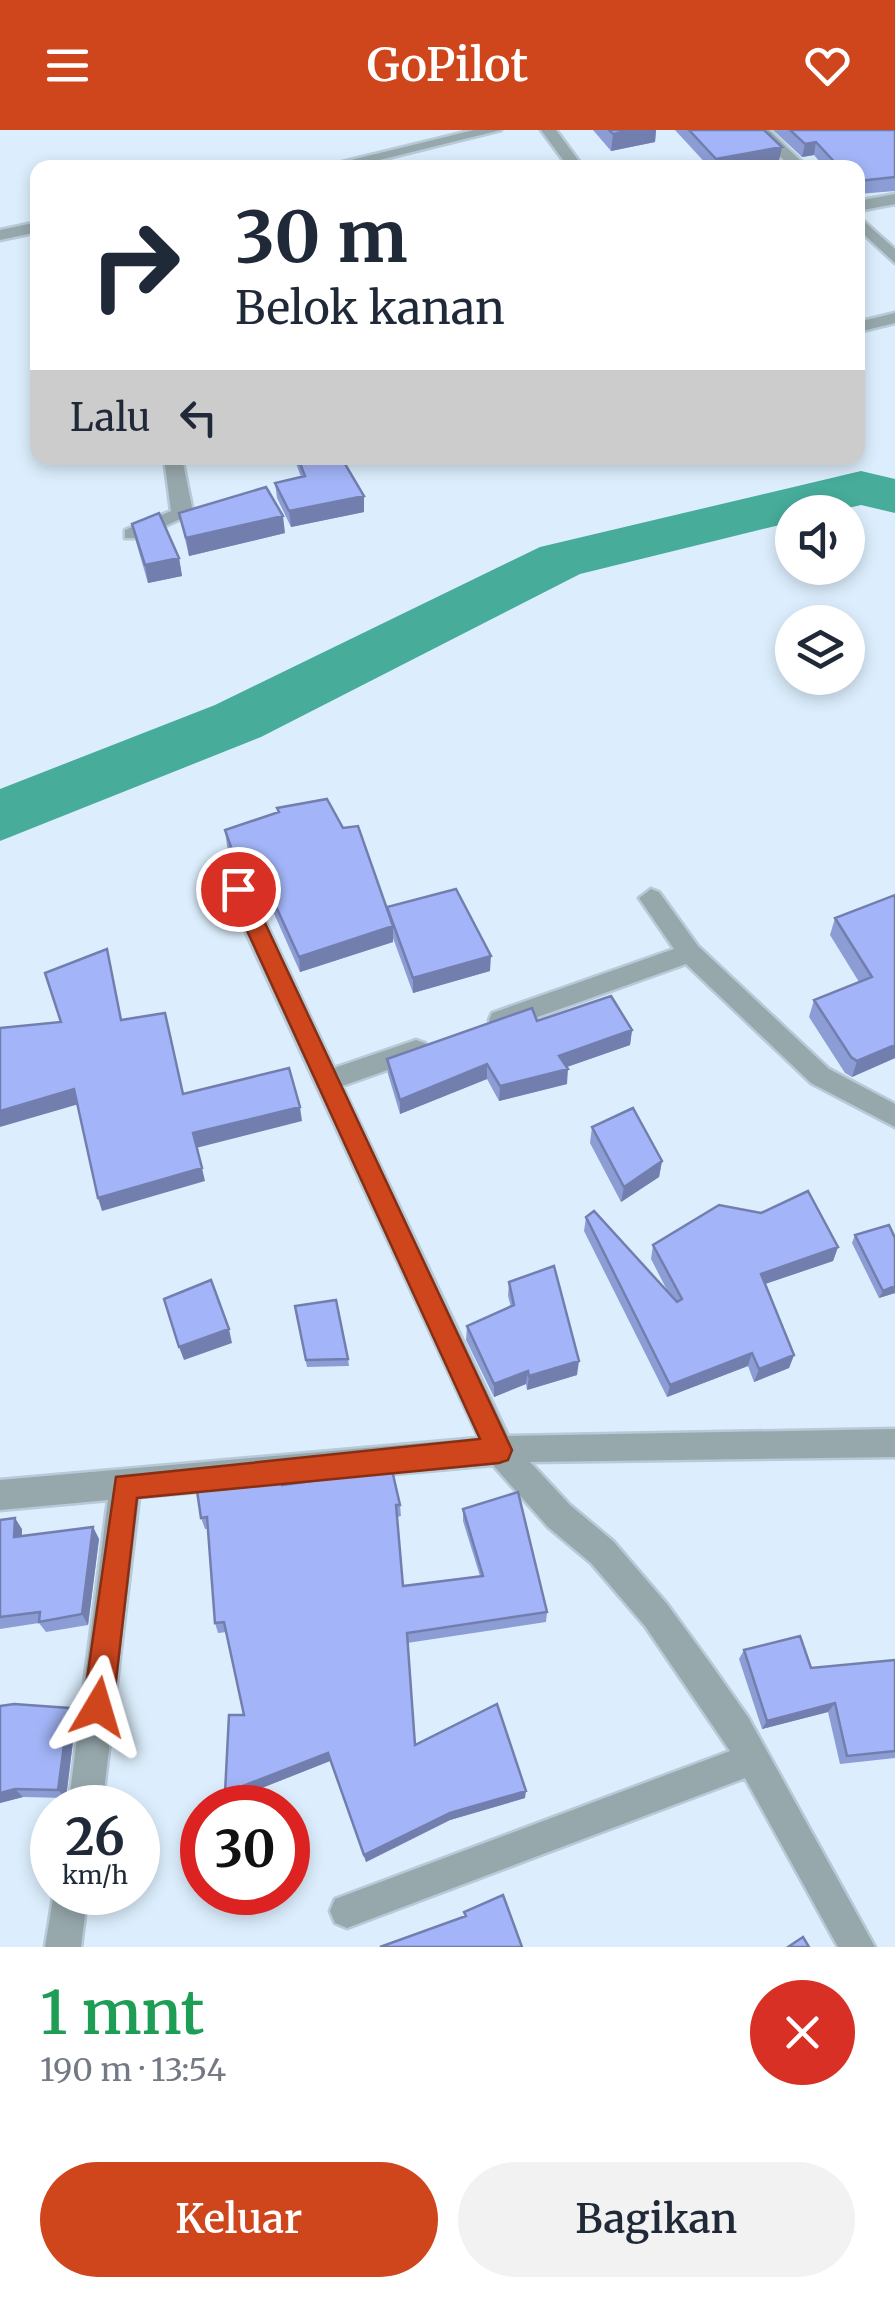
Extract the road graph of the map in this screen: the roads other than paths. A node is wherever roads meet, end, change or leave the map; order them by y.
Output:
1 (494, 130) edge
2 (548, 130) edge
3 (760, 130) edge
4 (361, 160) edge
5 (571, 160) edge
6 (792, 160) edge
7 (895, 199) edge
8 (865, 205) edge
9 (865, 228) edge
10 (30, 229) edge
11 (0, 235) edge
12 (895, 258) edge
13 (895, 318) edge
14 (865, 324) edge
15 (174, 465) edge
16 (132, 534) edge
17 (238, 889) dead end
18 (651, 898) dead end
19 (690, 952) junction
20 (471, 1030) edge
21 (435, 1043) edge
22 (326, 1081) junction
23 (895, 1116) edge
24 (895, 1443) edge
25 (499, 1450) junction
26 (125, 1486) junction
27 (0, 1495) edge
28 (752, 1759) junction
29 (88, 1785) edge
30 (347, 1911) dead end
31 (68, 1915) edge
32 (63, 1947) edge
33 (856, 1947) edge

1 - 4 street
2 - 5 street
3 - 6 street
7 - 8 street
9 - 12 street
10 - 11 street
13 - 14 street
15 - 16 street
17 - 22 street
18 - 19 street
19 - 20 street
19 - 23 street
21 - 22 street
22 - 25 street
24 - 25 street
25 - 26 street
25 - 28 street
26 - 27 street
26 - 29 street
28 - 30 street
28 - 33 street
31 - 32 street

